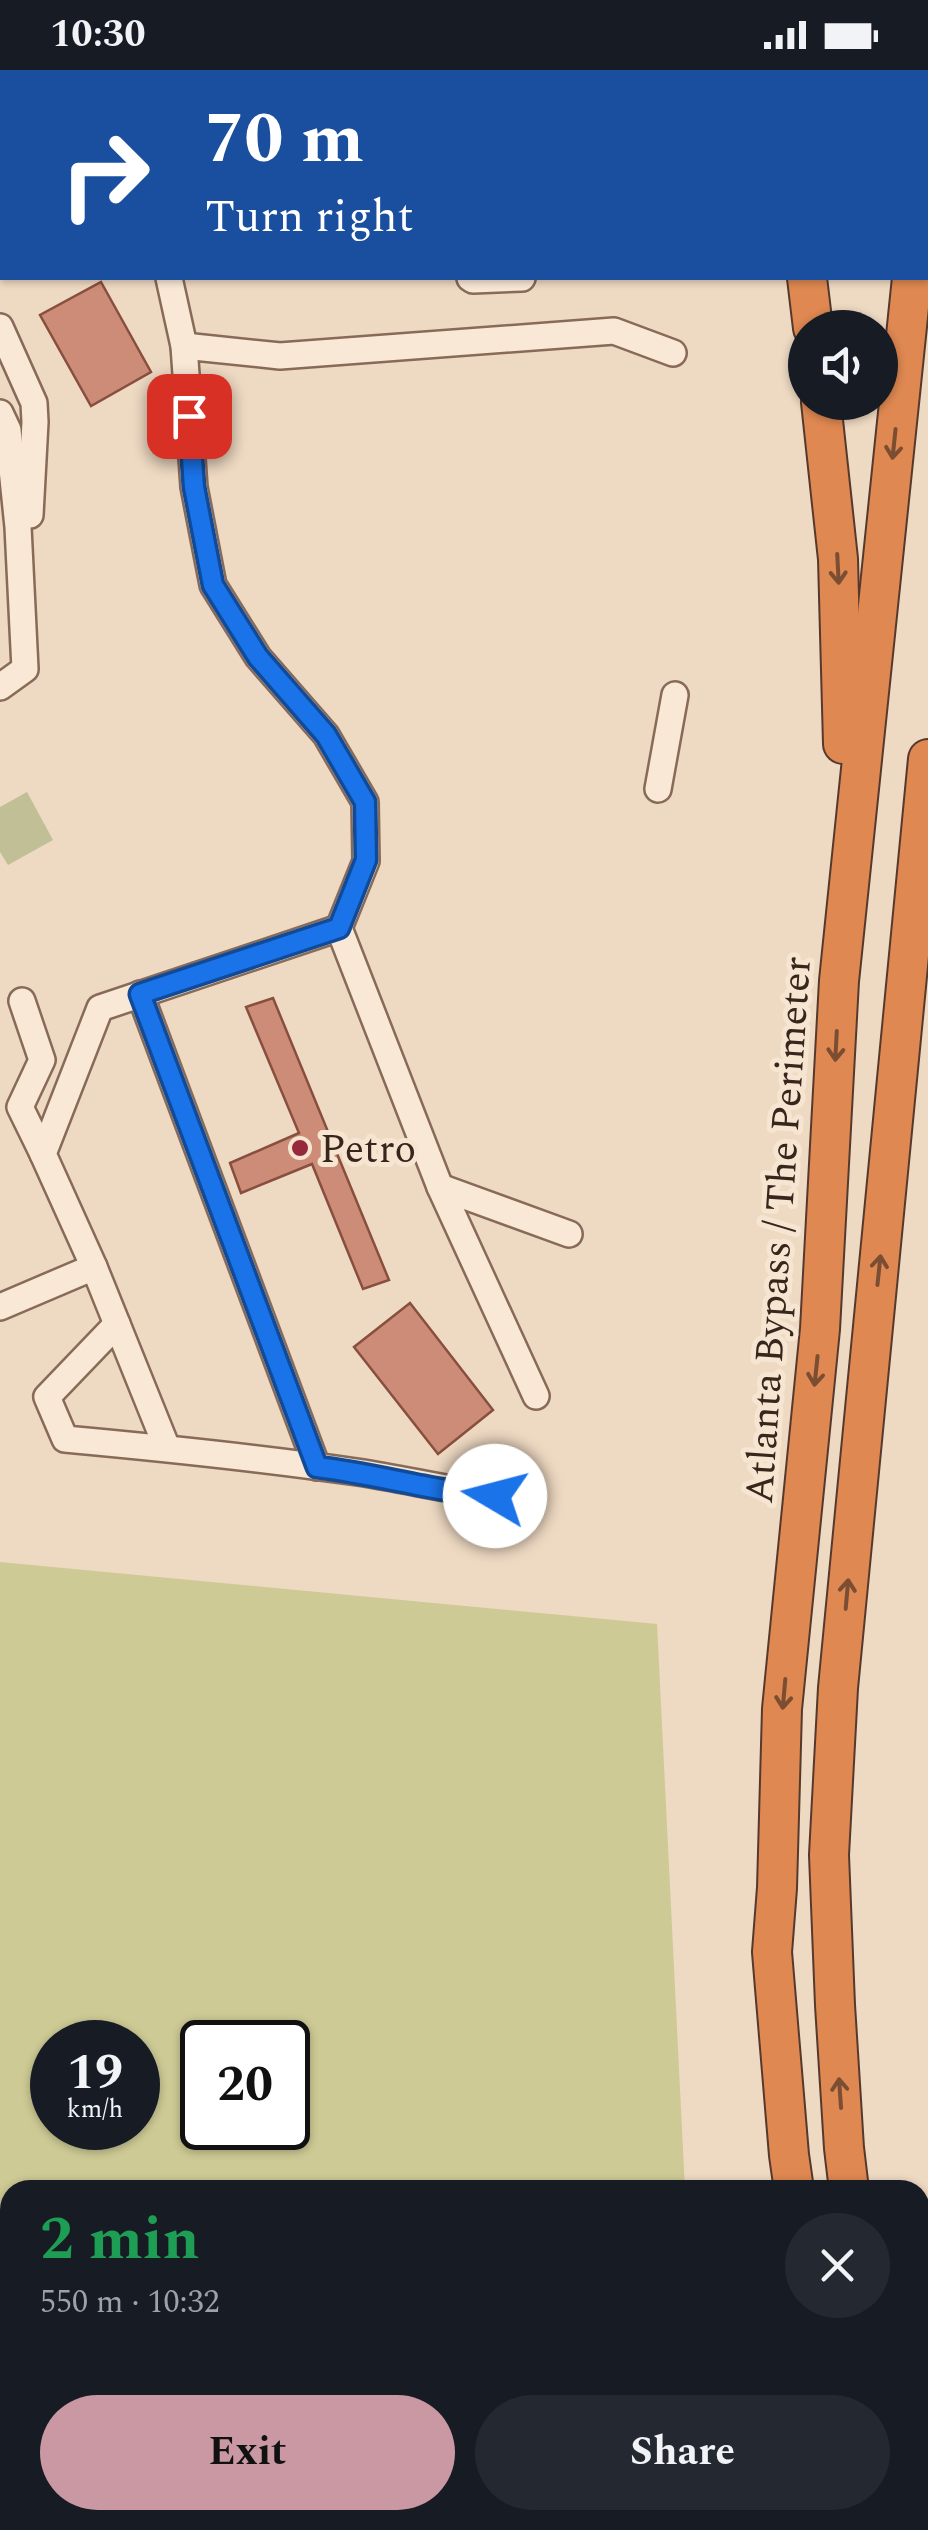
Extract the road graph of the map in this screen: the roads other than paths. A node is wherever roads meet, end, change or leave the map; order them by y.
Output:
1 (168, 280) edge
2 (807, 280) edge
3 (912, 280) edge
4 (811, 310) edge
5 (0, 327) edge
6 (184, 346) junction
7 (673, 354) dead end
8 (0, 413) edge
9 (823, 420) edge
10 (0, 472) edge
11 (18, 528) junction
12 (20, 566) junction
13 (0, 688) edge
14 (675, 695) dead end
15 (928, 759) edge
16 (658, 790) dead end
17 (339, 928) junction
18 (839, 982) junction
19 (928, 984) edge
20 (140, 994) junction
21 (22, 1001) dead end
22 (43, 1154) junction
23 (887, 1184) junction
24 (440, 1187) junction
25 (569, 1234) dead end
26 (94, 1268) junction
27 (0, 1307) edge
28 (117, 1324) junction
29 (536, 1396) dead end
30 (167, 1448) junction
31 (317, 1467) junction
32 (517, 1498) dead end
33 (792, 2180) edge
34 (848, 2180) edge

1 - 6 lane
2 - 4 highway
3 -> 18 highway, Atlanta Bypass / The Perimeter
5 - 12 lane
6 - 7 lane
6 - 17 lane
8 - 11 lane
9 -> 18 highway
10 - 11 lane
11 - 12 lane
12 - 13 lane
14 - 16 lane
15 - 23 highway
17 - 20 lane
17 - 24 lane
18 -> 33 highway, Atlanta Bypass / The Perimeter
19 - 23 highway
20 - 22 lane
20 - 31 lane
21 - 22 lane
22 - 26 lane
34 -> 23 highway
24 - 25 lane
24 - 29 lane
26 - 27 lane
26 - 28 lane
28 - 30 lane
28 - 30 lane
30 - 31 lane
31 - 32 lane

